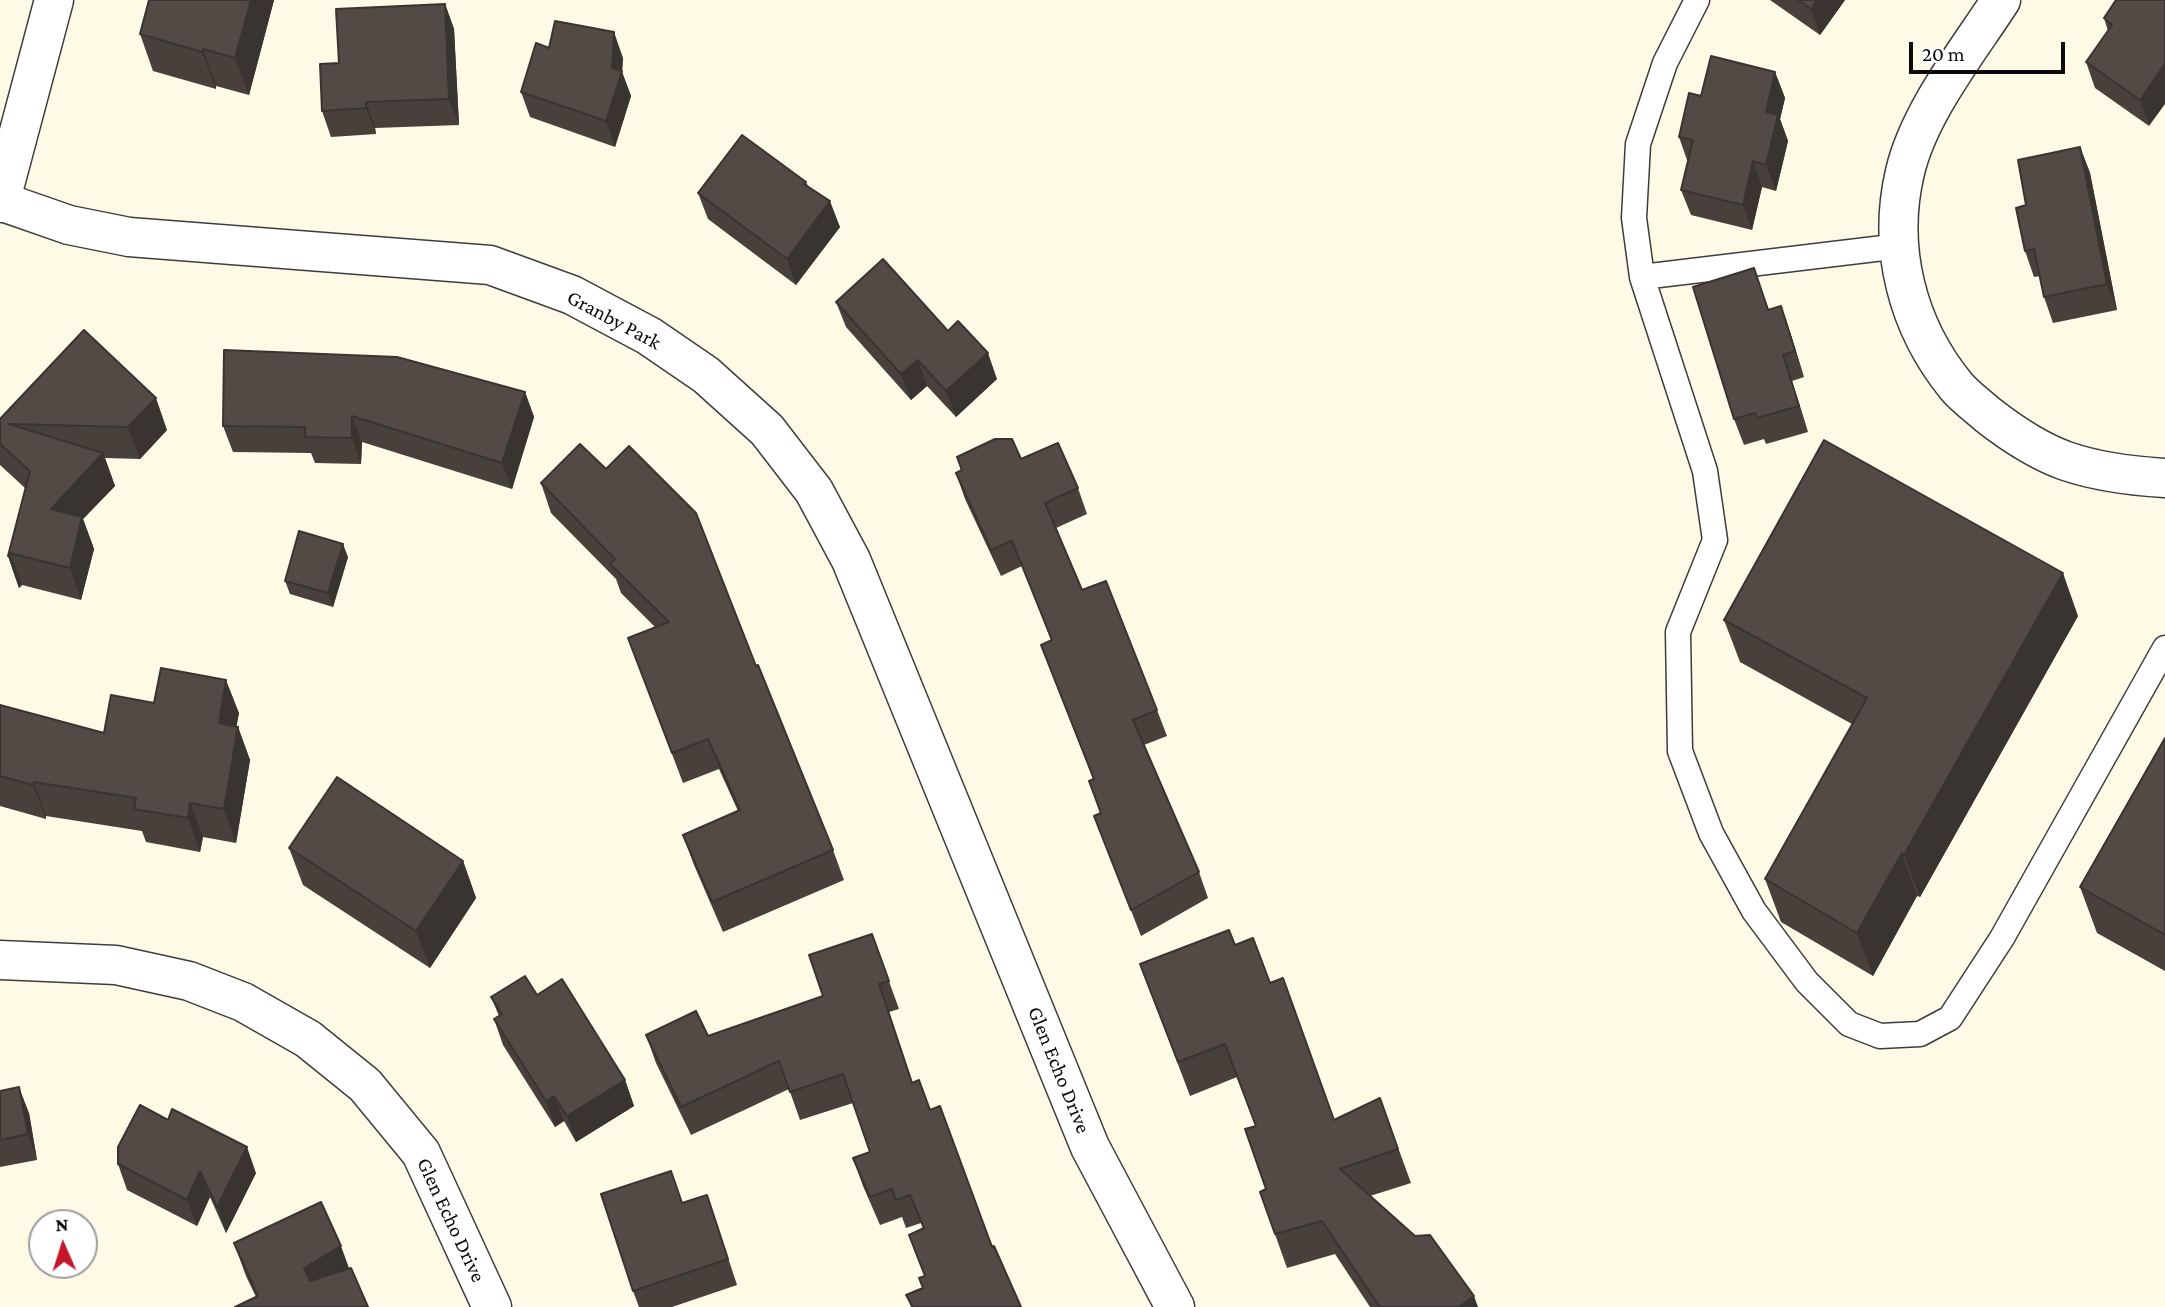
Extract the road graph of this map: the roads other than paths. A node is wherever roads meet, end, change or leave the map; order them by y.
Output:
1 (54, 0) edge
2 (1697, 0) edge
3 (2001, 0) edge
4 (0, 201) edge
5 (1900, 246) junction
6 (1642, 277) junction
7 (2165, 478) edge
8 (2165, 648) edge
9 (959, 826) joint
10 (0, 960) edge
11 (492, 1307) edge
12 (1175, 1307) edge

1 - 4 street
2 - 6 lane
3 - 5 street
4 - 9 street, Granby Park
5 - 6 lane
5 - 7 street
6 - 8 lane
9 - 12 street, Glen Echo Drive
10 - 11 street, Glen Echo Drive

